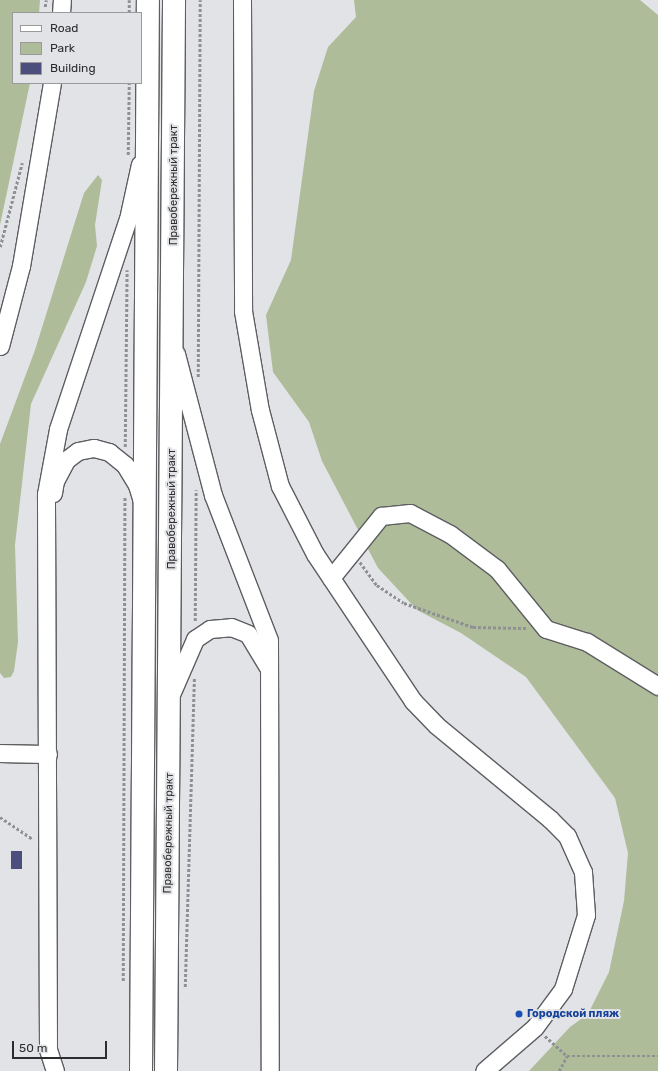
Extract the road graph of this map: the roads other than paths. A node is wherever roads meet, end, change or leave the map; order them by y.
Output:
1 (62, 0) edge
2 (148, 0) edge
3 (174, 0) edge
4 (242, 0) edge
5 (61, 12) edge
6 (52, 84) edge
7 (147, 116) junction
8 (173, 343) junction
9 (0, 346) edge
10 (145, 513) junction
11 (48, 537) junction
12 (330, 578) junction
13 (271, 674) junction
14 (658, 686) edge
15 (171, 696) junction
16 (0, 753) edge
17 (48, 754) junction
18 (55, 1071) edge
19 (141, 1071) edge
20 (166, 1071) edge
21 (270, 1071) edge
22 (484, 1071) edge

1 - 5 street
2 - 7 highway
3 - 8 highway, Правобережный тракт
4 - 12 street
6 - 9 street
7 - 10 highway
7 - 11 street
8 - 13 street
8 - 15 highway, Правобережный тракт
10 - 11 street
10 - 19 highway
11 - 17 street
12 - 14 street
12 - 22 street
13 - 15 street
13 - 21 street
15 - 20 highway, Правобережный тракт
16 - 17 street
17 - 18 street

